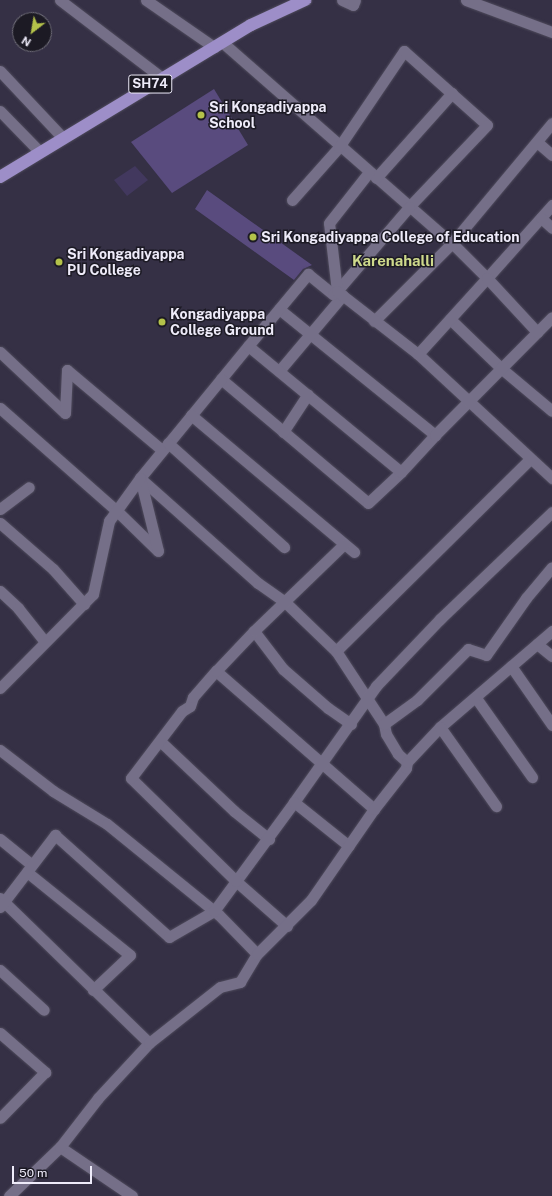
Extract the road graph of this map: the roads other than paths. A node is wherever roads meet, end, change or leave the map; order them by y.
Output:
1 (60, 0) edge
2 (146, 0) edge
3 (305, 0) edge
4 (342, 0) edge
5 (355, 0) edge
6 (466, 0) edge
7 (552, 32) edge
8 (218, 44) junction
9 (2, 76) edge
10 (162, 78) junction
11 (452, 93) junction
12 (0, 111) edge
13 (552, 123) edge
14 (63, 138) junction
15 (537, 142) junction
16 (339, 147) junction
17 (40, 152) junction
18 (552, 155) edge
19 (372, 175) junction
20 (0, 177) edge
21 (292, 200) dead end
22 (552, 205) edge
23 (409, 207) junction
24 (541, 218) junction
25 (552, 228) edge
26 (452, 243) junction
27 (487, 278) junction
28 (340, 293) junction
29 (279, 309) junction
30 (552, 317) edge
31 (450, 319) junction
32 (374, 321) junction
33 (537, 332) junction
34 (310, 334) junction
35 (248, 346) junction
36 (0, 352) edge
37 (418, 354) junction
38 (502, 369) junction
39 (279, 371) junction
40 (221, 379) junction
41 (308, 394) junction
42 (468, 403) junction
43 (552, 411) edge
44 (191, 415) junction
45 (3, 416) edge
46 (283, 432) junction
47 (435, 435) junction
48 (165, 447) junction
49 (530, 459) junction
50 (401, 472) junction
51 (140, 478) junction
52 (552, 478) edge
53 (29, 487) dead end
54 (0, 509) edge
55 (117, 511) junction
56 (552, 512) edge
57 (0, 524) edge
58 (344, 544) junction
59 (284, 547) dead end
60 (354, 552) dead end
61 (552, 566) edge
62 (0, 591) edge
63 (285, 602) junction
64 (84, 604) junction
65 (254, 631) junction
66 (552, 631) edge
67 (45, 642) junction
68 (537, 644) junction
69 (336, 651) junction
70 (552, 656) edge
71 (511, 666) junction
72 (216, 672) junction
73 (2, 683) edge
74 (476, 698) junction
75 (368, 699) junction
76 (351, 724) junction
77 (384, 724) junction
78 (552, 725) edge
79 (440, 727) junction
80 (160, 741) junction
81 (0, 750) edge
82 (407, 762) junction
83 (322, 764) junction
84 (532, 777) dead end
85 (294, 802) junction
86 (496, 806) dead end
87 (374, 808) junction
88 (0, 839) edge
89 (269, 839) junction
90 (349, 846) junction
91 (29, 868) junction
92 (236, 881) junction
93 (1, 902) edge
94 (214, 911) junction
95 (287, 926) junction
96 (257, 954) junction
97 (0, 970) edge
98 (93, 990) junction
99 (44, 1010) dead end
100 (0, 1033) edge
101 (149, 1043) junction
102 (0, 1118) edge
103 (60, 1147) junction
104 (9, 1196) edge
105 (132, 1196) edge

1 - 10 street
2 - 8 street
3 - 8 main road, SH74
4 - 5 street
6 - 7 street
8 - 10 main road, SH74
8 - 16 street
9 - 14 street
10 - 14 main road, SH74
11 - 16 street
11 - 19 street
11 - 23 street
12 - 17 street
13 - 15 street
14 - 17 main road, SH74
15 - 18 street
15 - 26 street
16 - 19 street
16 - 21 street
17 - 20 main road, SH74
19 - 23 street
19 - 28 street
22 - 24 street
23 - 26 street
23 - 28 street
24 - 25 street
24 - 27 street
26 - 27 street
26 - 32 street
27 - 31 street
27 - 33 street
28 - 29 street
28 - 32 street
28 - 34 street
29 - 34 street
29 - 35 street
30 - 33 street
31 - 37 street
31 - 38 street
32 - 37 street
33 - 38 street
34 - 39 street
34 - 47 street
35 - 39 street
35 - 40 street
36 - 48 street
37 - 42 street
38 - 42 street
38 - 43 street
39 - 41 street
40 - 44 street
40 - 46 street
41 - 46 street
41 - 50 street
42 - 47 street
42 - 49 street
44 - 48 street
44 - 58 street
45 - 55 street
46 - 50 street
47 - 50 street
48 - 51 street
48 - 59 street
49 - 52 street
49 - 69 street
51 - 55 street
51 - 55 street
51 - 63 street
53 - 54 street
55 - 64 street
56 - 75 street
57 - 64 street
58 - 60 street
58 - 63 street
61 - 77 street
62 - 67 street
63 - 65 street
63 - 69 street
64 - 67 street
65 - 72 street
65 - 76 street
66 - 68 street
67 - 73 street
68 - 70 street
68 - 71 street
69 - 75 street
71 - 74 street
71 - 78 street
72 - 80 street
72 - 83 street
74 - 79 street
74 - 84 street
75 - 76 street
75 - 77 street
76 - 83 street
77 - 82 street
79 - 82 street
79 - 86 street
80 - 89 street
80 - 92 street
81 - 94 street
82 - 87 street
83 - 85 street
83 - 87 street
85 - 89 street
85 - 90 street
87 - 90 street
88 - 91 street
89 - 92 street
90 - 95 street
91 - 93 street
91 - 94 street
91 - 98 street
92 - 94 street
92 - 95 street
93 - 98 street
94 - 96 street
95 - 96 street
96 - 101 street
97 - 99 street
98 - 101 street
100 - 102 street
101 - 103 street
103 - 104 street
103 - 105 street

